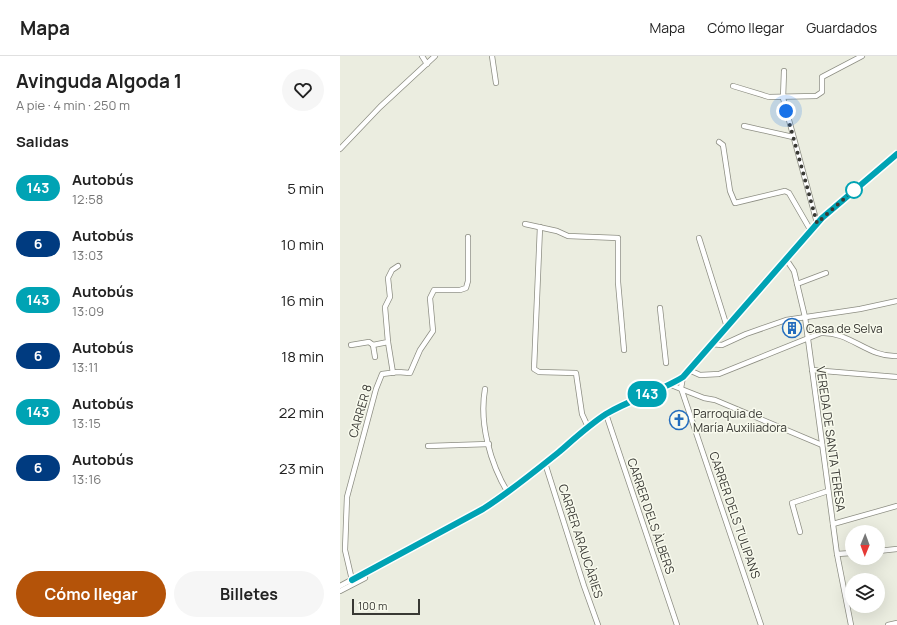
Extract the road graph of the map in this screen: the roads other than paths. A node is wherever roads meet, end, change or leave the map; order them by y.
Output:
1 (422, 56) edge
2 (435, 56) edge
3 (492, 56) edge
4 (862, 56) edge
5 (427, 64) junction
6 (784, 72) dead end
7 (496, 83) dead end
8 (733, 86) dead end
9 (783, 98) junction
10 (744, 126) dead end
11 (793, 137) junction
12 (719, 142) dead end
13 (340, 149) edge
14 (897, 154) edge
15 (817, 223) junction
16 (525, 224) dead end
17 (540, 227) junction
18 (811, 231) junction
19 (468, 237) dead end
20 (699, 238) dead end
21 (786, 259) junction
22 (398, 266) dead end
23 (826, 273) dead end
24 (798, 284) junction
25 (897, 301) edge
26 (660, 308) dead end
27 (804, 316) junction
28 (726, 327) junction
29 (807, 338) junction
30 (388, 342) junction
31 (711, 344) junction
32 (351, 345) dead end
33 (373, 345) junction
34 (624, 350) dead end
35 (897, 356) edge
36 (375, 357) dead end
37 (666, 363) dead end
38 (689, 370) junction
39 (812, 370) junction
40 (393, 373) junction
41 (683, 377) junction
42 (897, 377) edge
43 (671, 385) junction
44 (681, 388) junction
45 (485, 389) dead end
46 (606, 414) junction
47 (588, 427) junction
48 (489, 444) junction
49 (822, 445) junction
50 (428, 446) dead end
51 (545, 463) junction
52 (828, 491) junction
53 (508, 493) junction
54 (897, 506) edge
55 (833, 524) junction
56 (800, 532) dead end
57 (897, 549) edge
58 (885, 550) edge
59 (845, 553) edge
60 (837, 554) junction
61 (365, 578) dead end
62 (352, 580) junction
63 (340, 586) edge
64 (340, 591) edge
65 (897, 623) edge
66 (598, 625) edge
67 (677, 625) edge
68 (761, 625) edge
69 (852, 625) edge
70 (888, 625) edge

1 - 5 street
2 - 5 street
3 - 7 street
4 - 9 street
5 - 13 street
6 - 9 street
8 - 9 street
9 - 11 street
10 - 11 street
11 - 15 street
12 - 18 street
14 - 15 street
15 - 18 street
16 - 17 street
17 - 34 street
17 - 47 street
18 - 21 street
19 - 40 street, CARRER 8
20 - 28 street
21 - 24 street, VEREDA DE SANTA TERESA
21 - 28 street
22 - 30 street
23 - 24 street
24 - 27 street, VEREDA DE SANTA TERESA
25 - 27 street
26 - 37 street
27 - 29 street, VEREDA DE SANTA TERESA
27 - 31 street
28 - 31 street
29 - 35 street
29 - 38 street
29 - 39 street, VEREDA DE SANTA TERESA
30 - 33 street
30 - 40 street
31 - 38 street
32 - 33 street
33 - 36 street
38 - 41 street
39 - 42 street
39 - 49 street, VEREDA DE SANTA TERESA
40 - 62 street, CARRER 8
41 - 43 street
41 - 44 street, CARRER DELS TULIPANS
43 - 44 street
43 - 46 street
44 - 49 street
44 - 68 street, CARRER DELS TULIPANS
45 - 48 street
46 - 47 street
46 - 67 street, CARRER DELS ÀLBERS
47 - 51 street
48 - 50 street
48 - 53 street
49 - 52 street, VEREDA DE SANTA TERESA
51 - 53 street
51 - 66 street, CARRER ARAUCÀRIES
52 - 55 street, VEREDA DE SANTA TERESA
52 - 56 street
53 - 62 street
54 - 55 street
55 - 60 street, VEREDA DE SANTA TERESA
57 - 58 street
59 - 60 street
60 - 69 street, VEREDA DE SANTA TERESA
61 - 64 street
62 - 63 street
65 - 70 street

